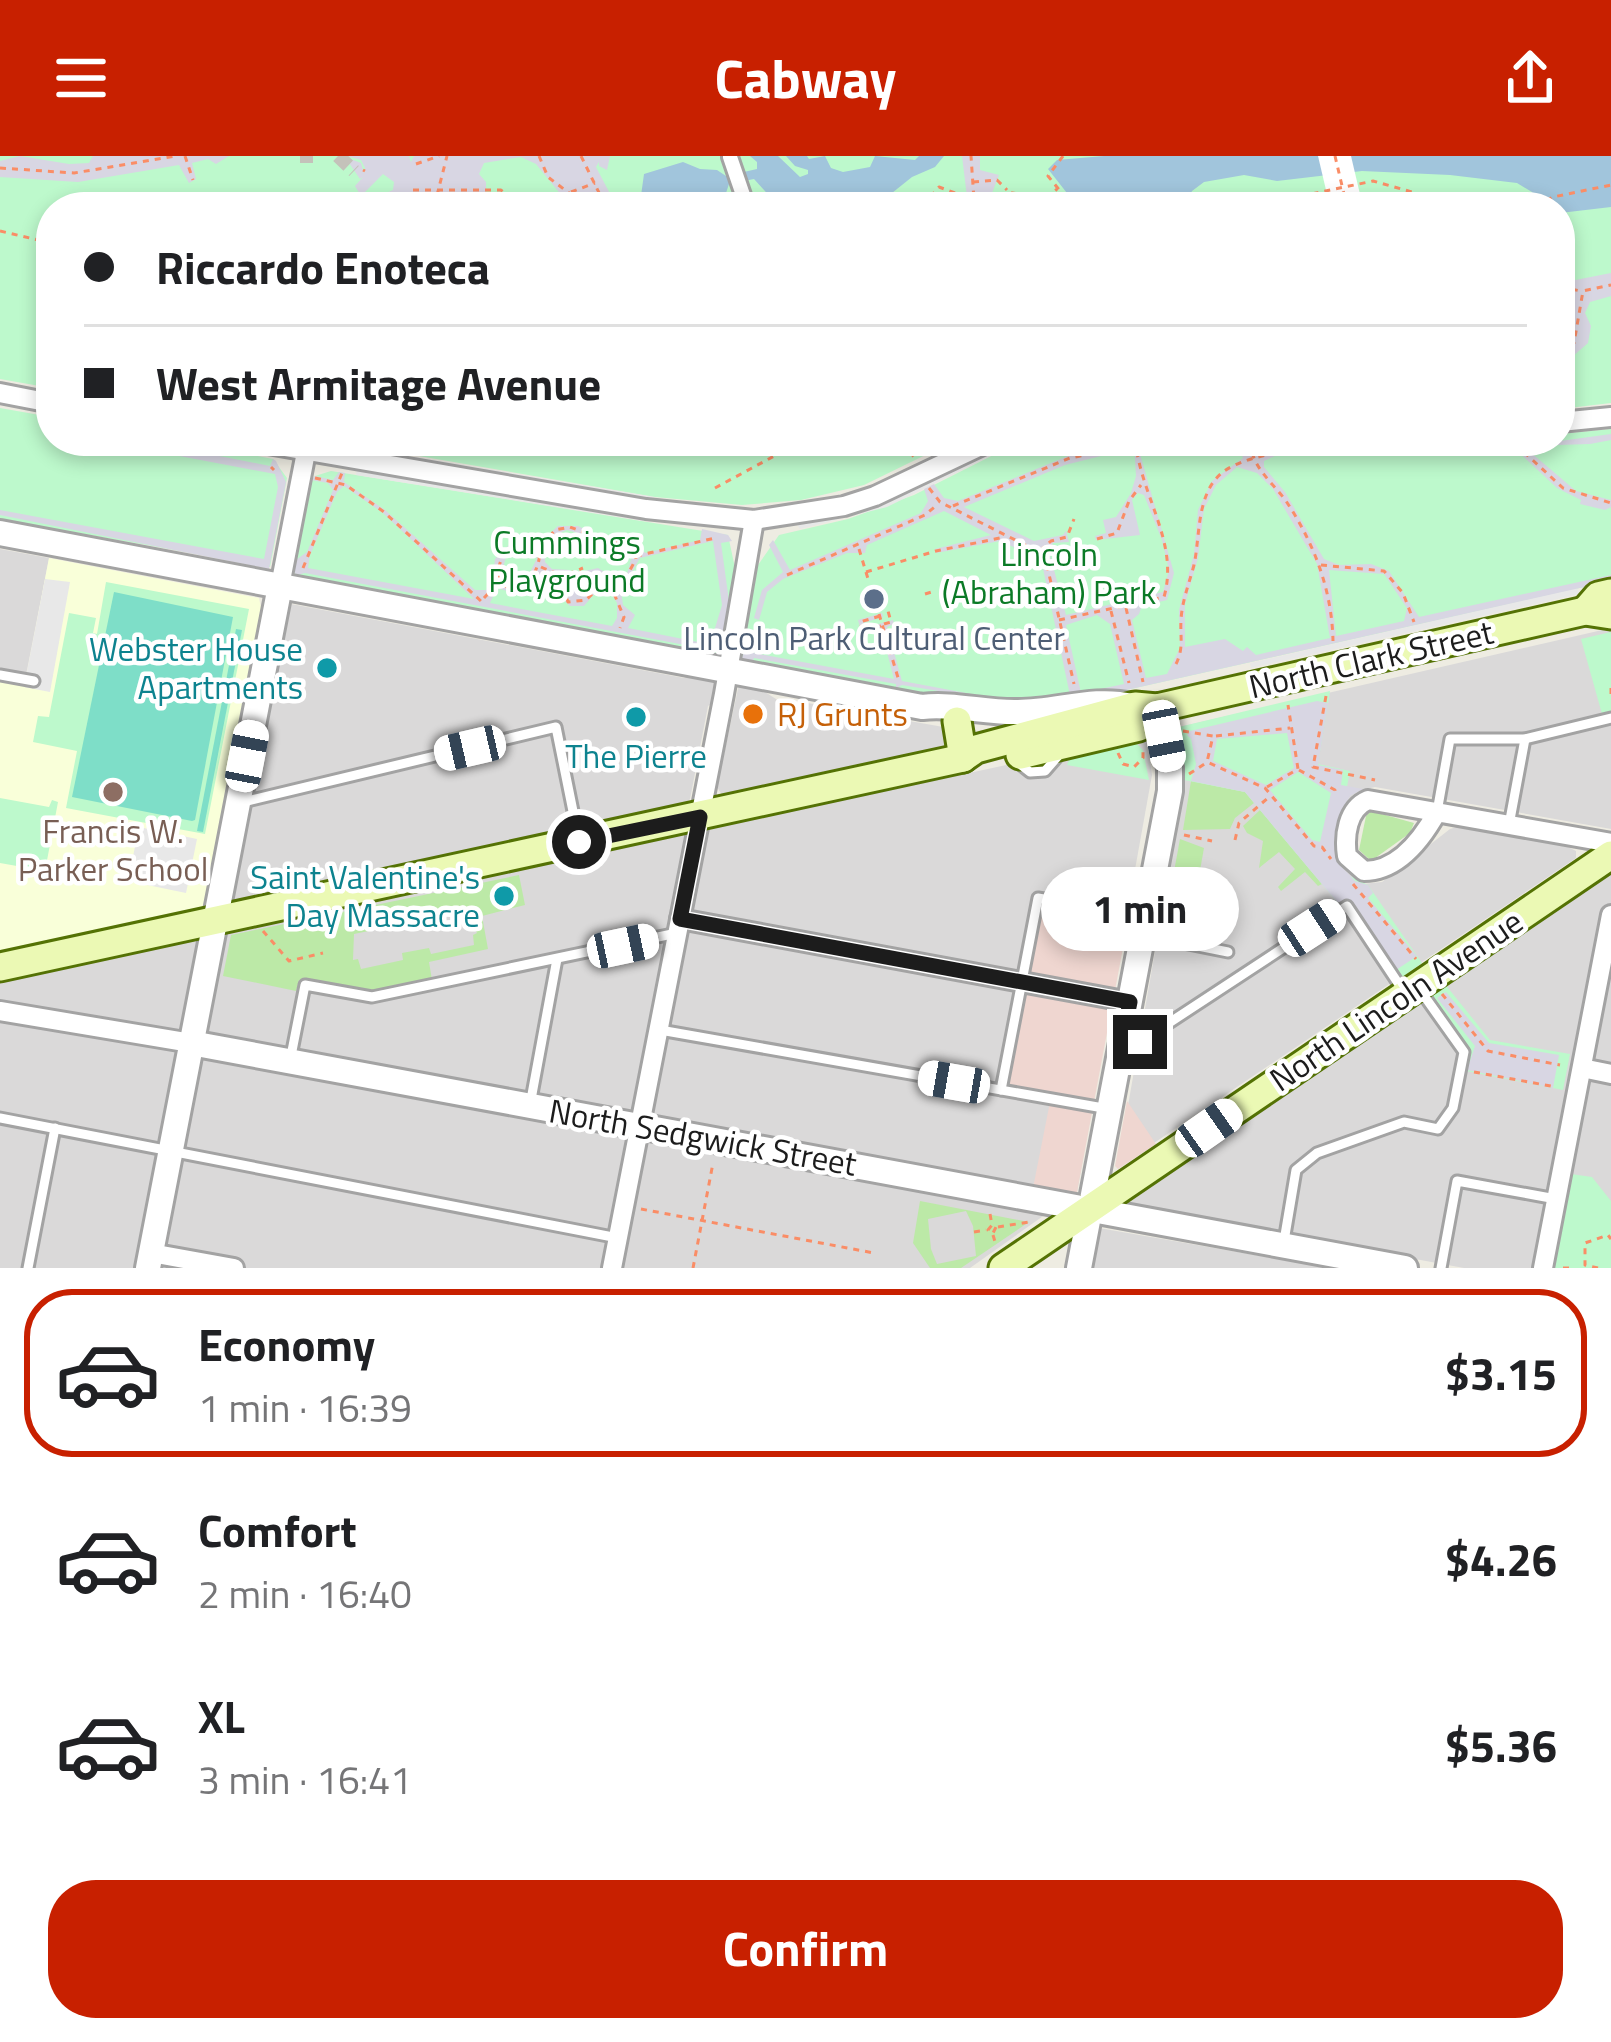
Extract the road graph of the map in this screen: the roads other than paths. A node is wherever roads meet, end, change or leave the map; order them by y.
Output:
1 (730, 157) edge
2 (742, 192) edge
3 (0, 393) edge
4 (36, 400) edge
5 (1611, 417) edge
6 (1575, 421) edge
7 (305, 456) edge
8 (330, 456) edge
9 (959, 456) edge
10 (754, 520) junction
11 (0, 533) edge
12 (280, 586) junction
13 (1611, 593) edge
14 (1598, 613) edge
15 (727, 670) junction
16 (0, 675) edge
17 (34, 681) dead end
18 (1141, 695) junction
19 (922, 707) junction
20 (1611, 718) edge
21 (957, 721) junction
22 (1526, 739) junction
23 (1020, 746) junction
24 (963, 758) junction
25 (237, 802) junction
26 (1437, 812) junction
27 (700, 817) junction
28 (1509, 825) junction
29 (579, 842) junction
30 (1611, 843) edge
31 (1611, 854) edge
32 (1611, 915) edge
33 (214, 920) junction
34 (678, 926) junction
35 (1144, 926) junction
36 (1228, 952) dead end
37 (556, 959) junction
38 (0, 967) edge
39 (1022, 982) junction
40 (1420, 983) junction
41 (1130, 1002) junction
42 (0, 1011) edge
43 (658, 1029) junction
44 (191, 1043) junction
45 (1121, 1046) junction
46 (290, 1061) junction
47 (1582, 1068) junction
48 (1611, 1074) edge
49 (1001, 1090) junction
50 (530, 1105) junction
51 (1109, 1109) junction
52 (0, 1118) edge
53 (640, 1125) junction
54 (55, 1129) junction
55 (171, 1151) junction
56 (1556, 1199) junction
57 (1090, 1209) junction
58 (618, 1238) junction
59 (1284, 1245) junction
60 (999, 1256) edge
61 (150, 1260) edge
62 (28, 1268) edge
63 (233, 1268) edge
64 (613, 1268) edge
65 (1079, 1268) edge
66 (1405, 1268) edge
67 (1441, 1268) edge
68 (1543, 1268) edge

1 - 2 street
3 - 4 street
5 - 6 street
7 - 12 street
8 - 10 street
9 - 10 street
10 - 15 street
11 - 12 street
12 - 15 street
12 - 25 street
13 - 14 main road, North Clark Street
14 - 18 main road, North Clark Street
15 - 19 street
15 - 27 street
16 - 17 lane
18 - 19 street
18 - 23 main road, North Clark Street
18 - 23 main road, North Clark Street
18 - 35 street
19 - 21 street
20 - 22 lane
21 - 23 street
21 - 24 main road
22 - 26 lane
22 - 28 lane
23 - 24 main road, North Clark Street
24 - 27 main road, North Clark Street
25 - 29 lane
25 - 33 street
26 - 26 street
26 - 28 street
27 - 29 main road, North Clark Street
27 - 34 street
28 - 30 street
29 - 33 main road, North Clark Street
31 - 40 main road, North Lincoln Avenue
32 - 47 street
33 - 38 main road, North Clark Street
33 - 44 street
34 - 37 lane
34 - 39 street
34 - 43 street
35 - 36 lane
35 - 39 lane
35 - 41 street
37 - 46 lane
37 - 50 lane
39 - 41 street
39 - 49 lane
40 - 45 lane
40 - 57 main road, North Lincoln Avenue
40 - 59 lane
41 - 45 street
42 - 44 street, North Sedgwick Street
43 - 49 lane
43 - 53 street
44 - 46 street, North Sedgwick Street
44 - 55 street
45 - 51 street
46 - 50 street, North Sedgwick Street
47 - 48 street
47 - 56 street
49 - 51 lane
50 - 53 street, North Sedgwick Street
51 - 57 street
52 - 54 lane
53 - 57 street, North Sedgwick Street
53 - 58 street
54 - 55 lane
54 - 62 lane
55 - 58 lane
55 - 61 street
56 - 67 lane
56 - 68 street
57 - 59 street, North Sedgwick Street
57 - 60 main road, North Lincoln Avenue
57 - 65 street
58 - 64 street
59 - 66 street, North Sedgwick Street
61 - 63 street

